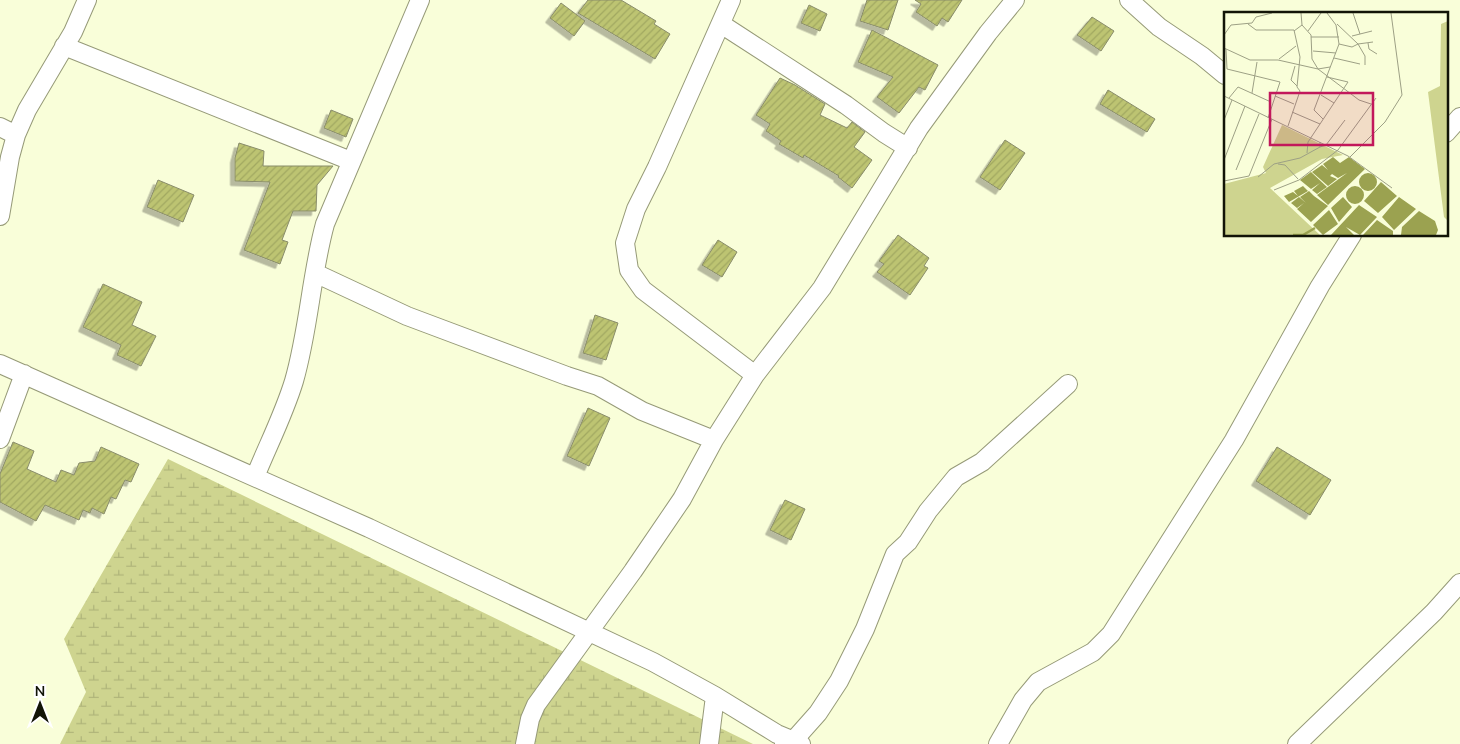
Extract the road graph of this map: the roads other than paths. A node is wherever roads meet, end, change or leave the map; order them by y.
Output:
1 (88, 0) edge
2 (420, 0) edge
3 (731, 0) edge
4 (1015, 0) edge
5 (1129, 0) edge
6 (721, 24) junction
7 (64, 46) junction
8 (1224, 74) edge
9 (1460, 117) edge
10 (0, 127) edge
11 (1448, 131) edge
12 (16, 135) junction
13 (908, 148) junction
14 (351, 161) junction
15 (0, 216) edge
16 (1351, 236) edge
17 (314, 273) junction
18 (0, 364) edge
19 (24, 374) junction
20 (754, 375) junction
21 (1068, 384) dead end
22 (0, 439) edge
23 (714, 440) junction
24 (255, 476) junction
25 (1460, 583) edge
26 (588, 633) junction
27 (715, 696) junction
28 (793, 743) edge
29 (525, 744) edge
30 (709, 744) edge
31 (998, 744) edge
32 (1297, 744) edge

1 - 7 street
2 - 14 street
3 - 6 street
4 - 13 street
5 - 8 street
6 - 13 street
6 - 20 street
7 - 12 street
7 - 14 street
9 - 11 street
10 - 12 street
12 - 15 street
13 - 20 street
14 - 17 street
16 - 31 street
17 - 23 street
17 - 24 street
18 - 19 street
19 - 22 street
19 - 24 street
20 - 23 street
21 - 28 street
23 - 26 street
24 - 26 street
25 - 32 street
26 - 27 street
26 - 29 street
27 - 28 street
27 - 30 street

